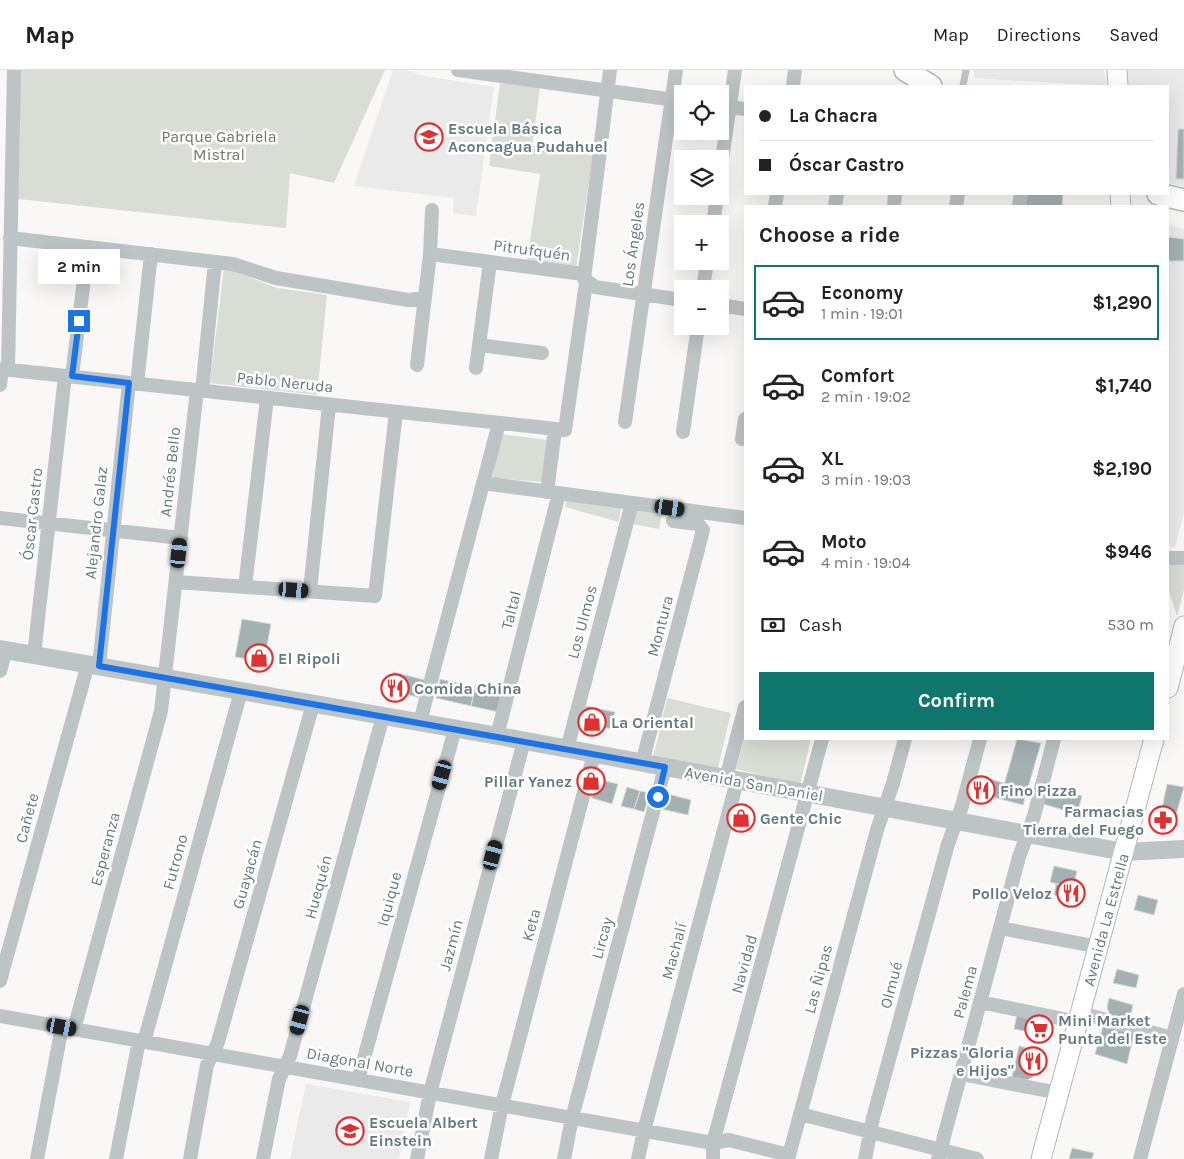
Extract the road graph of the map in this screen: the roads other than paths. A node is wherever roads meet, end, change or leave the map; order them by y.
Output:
1 (14, 70) edge
2 (458, 70) edge
3 (610, 70) edge
4 (676, 70) edge
5 (735, 70) edge
6 (795, 70) edge
7 (905, 70) edge
8 (966, 70) edge
9 (1117, 70) edge
10 (492, 72) edge
11 (548, 76) edge
12 (676, 85) edge
13 (793, 85) edge
14 (929, 85) edge
15 (963, 85) edge
16 (1118, 85) edge
17 (607, 90) junction
18 (729, 92) edge
19 (674, 100) edge
20 (729, 107) edge
21 (744, 109) edge
22 (674, 118) edge
23 (1162, 195) edge
24 (1184, 200) edge
25 (432, 210) dead end
26 (10, 238) junction
27 (88, 247) junction
28 (151, 254) junction
29 (430, 254) junction
30 (215, 262) junction
31 (490, 262) junction
32 (584, 278) junction
33 (644, 294) junction
34 (424, 298) junction
35 (674, 299) edge
36 (729, 306) edge
37 (744, 309) edge
38 (697, 335) edge
39 (479, 345) junction
40 (542, 353) dead end
41 (417, 365) dead end
42 (476, 368) dead end
43 (5, 369) junction
44 (68, 376) junction
45 (133, 383) junction
46 (0, 384) edge
47 (200, 390) junction
48 (267, 398) junction
49 (329, 405) junction
50 (396, 412) junction
51 (625, 422) dead end
52 (499, 423) junction
53 (744, 426) edge
54 (560, 430) junction
55 (683, 432) dead end
56 (742, 440) dead end
57 (483, 483) junction
58 (553, 492) junction
59 (632, 503) junction
60 (0, 518) edge
61 (744, 518) edge
62 (673, 521) dead end
63 (49, 523) junction
64 (113, 530) junction
65 (181, 538) junction
66 (1169, 558) edge
67 (1184, 558) edge
68 (176, 582) junction
69 (245, 587) junction
70 (310, 591) junction
71 (1184, 626) edge
72 (1169, 638) edge
73 (3, 650) edge
74 (34, 655) junction
75 (1175, 659) junction
76 (93, 665) junction
77 (0, 671) edge
78 (166, 678) junction
79 (1169, 684) edge
80 (240, 691) junction
81 (313, 704) junction
82 (744, 713) edge
83 (383, 716) junction
84 (420, 722) junction
85 (455, 728) junction
86 (497, 736) junction
87 (822, 740) edge
88 (905, 740) edge
89 (980, 740) edge
90 (1054, 740) edge
91 (1154, 740) edge
92 (524, 741) junction
93 (567, 749) junction
94 (594, 754) junction
95 (642, 763) junction
96 (665, 767) junction
97 (732, 780) junction
98 (808, 794) junction
99 (885, 808) junction
100 (957, 821) junction
101 (1027, 835) junction
102 (1184, 849) edge
103 (1124, 852) junction
104 (1000, 928) junction
105 (1099, 947) junction
106 (0, 981) edge
107 (1184, 994) edge
108 (980, 1002) junction
109 (0, 1016) edge
110 (1181, 1016) edge
111 (1080, 1018) junction
112 (68, 1028) junction
113 (1172, 1038) junction
114 (141, 1041) junction
115 (212, 1054) junction
116 (285, 1067) junction
117 (961, 1074) junction
118 (358, 1080) junction
119 (430, 1093) junction
120 (1059, 1093) junction
121 (502, 1106) junction
122 (800, 1114) junction
123 (572, 1118) junction
124 (644, 1131) junction
125 (871, 1132) junction
126 (713, 1143) junction
127 (940, 1154) edge
128 (788, 1157) edge
129 (37, 1159) edge
130 (116, 1159) edge
131 (190, 1159) edge
132 (263, 1159) edge
133 (417, 1159) edge
134 (491, 1159) edge
135 (564, 1159) edge
136 (638, 1159) edge
137 (713, 1159) edge
138 (865, 1159) edge
139 (977, 1159) edge
140 (1041, 1159) edge
141 (1140, 1159) edge

1 - 26 street
2 - 10 street
3 - 17 street, Taltal
4 - 12 street, Los Ángeles
5 - 18 street
6 - 13 street
7 - 14 main road
8 - 15 lane
9 - 16 main road
10 - 11 street
11 - 17 street
17 - 19 street
17 - 32 street, Taltal
20 - 21 street
22 - 33 street, Los Ángeles
23 - 24 main road
25 - 29 street
26 - 27 street
26 - 43 street
27 - 28 street
27 - 44 street, Óscar Castro
28 - 30 street
28 - 45 street, Alejandro Galaz
29 - 31 street, Pitrufquén
29 - 34 street
30 - 34 street
30 - 47 street, Andrés Bello
31 - 32 street, Pitrufquén
31 - 39 street
32 - 33 street, Pitrufquén
32 - 54 street, Taltal
33 - 35 street, Pitrufquén
33 - 51 street, Los Ángeles
34 - 41 street
36 - 37 street
38 - 55 street
39 - 40 street
39 - 42 street
43 - 44 street, Pablo Neruda
43 - 46 street
44 - 45 street, Pablo Neruda
44 - 63 street, Óscar Castro
45 - 47 street, Pablo Neruda
45 - 64 street, Alejandro Galaz
47 - 48 street, Pablo Neruda
47 - 65 street, Andrés Bello
48 - 49 street, Pablo Neruda
48 - 69 street
49 - 50 street, Pablo Neruda
49 - 70 street
50 - 52 street, Pablo Neruda
50 - 70 street
52 - 54 street, Pablo Neruda
52 - 57 street
53 - 56 street
54 - 58 street, Taltal
57 - 58 street
57 - 84 street
58 - 59 street
58 - 86 street, Taltal
59 - 61 street
59 - 93 street, Los Ulmos
60 - 63 street
62 - 95 street, Montura
63 - 64 street
63 - 74 street, Óscar Castro
64 - 65 street
64 - 76 street, Alejandro Galaz
65 - 68 street, Andrés Bello
66 - 67 street
68 - 69 street
68 - 78 street, Andrés Bello
69 - 70 street
71 - 75 main road
72 - 75 main road
73 - 74 street, Avenida San Daniel
73 - 77 street
74 - 76 street, Avenida San Daniel
75 - 79 main road
76 - 78 street, Avenida San Daniel
76 - 106 street, Cañete
78 - 80 street, Avenida San Daniel
78 - 112 street, Esperanza
80 - 81 street, Avenida San Daniel
80 - 114 street, Futrono
81 - 83 street, Avenida San Daniel
81 - 115 street, Guayacán
82 - 97 street, Machalí
83 - 84 street, Avenida San Daniel
83 - 116 street, Huequén
84 - 85 street, Avenida San Daniel
85 - 86 street, Avenida San Daniel
85 - 118 street, Iquique
86 - 92 street, Avenida San Daniel
87 - 98 street, Navidad
88 - 99 street, Las Ñipas
89 - 100 street, Olmué
90 - 101 street, Palema
91 - 103 main road, Avenida La Estrella
92 - 93 street, Avenida San Daniel
92 - 119 street, Jazmín
93 - 94 street, Avenida San Daniel
94 - 95 street, Avenida San Daniel
94 - 121 street, Keta
95 - 96 street, Avenida San Daniel
96 - 97 street, Avenida San Daniel
96 - 123 street, Lircay
97 - 98 street, Avenida San Daniel
97 - 124 street, Machalí
98 - 99 street, Avenida San Daniel
98 - 126 street, Navidad
99 - 100 street, Avenida San Daniel
99 - 122 street, Las Ñipas
100 - 101 street, Avenida San Daniel
100 - 125 street, Olmué
101 - 103 street, Avenida San Daniel
101 - 104 street, Palema
102 - 103 street, Avenida San Daniel
103 - 105 main road, Avenida La Estrella
104 - 105 street
104 - 108 street, Palema
105 - 111 main road, Avenida La Estrella
107 - 110 street
108 - 111 street
108 - 117 street, Palema
109 - 112 street, Diagonal Norte
110 - 113 street
111 - 113 street
111 - 120 main road, Avenida La Estrella
112 - 114 street, Diagonal Norte
112 - 129 street, Esperanza
113 - 141 street
114 - 115 street, Diagonal Norte
114 - 130 street, Futrono
115 - 116 street, Diagonal Norte
115 - 131 street, Guayacán
116 - 118 street, Diagonal Norte
116 - 132 street, Huequén
117 - 120 street
117 - 127 street, Palema
118 - 119 street, Diagonal Norte
119 - 121 street, Diagonal Norte
119 - 133 street, Jazmín
120 - 140 main road, Avenida La Estrella
121 - 123 street, Diagonal Norte
121 - 134 street, Keta
122 - 125 street
122 - 128 street, Las Ñipas
123 - 124 street, Diagonal Norte
123 - 135 street, Lircay
124 - 126 street, Diagonal Norte
124 - 136 street, Machalí
125 - 127 street
125 - 138 street, Olmué
126 - 128 street, Diagonal Norte
126 - 137 street
127 - 139 street

